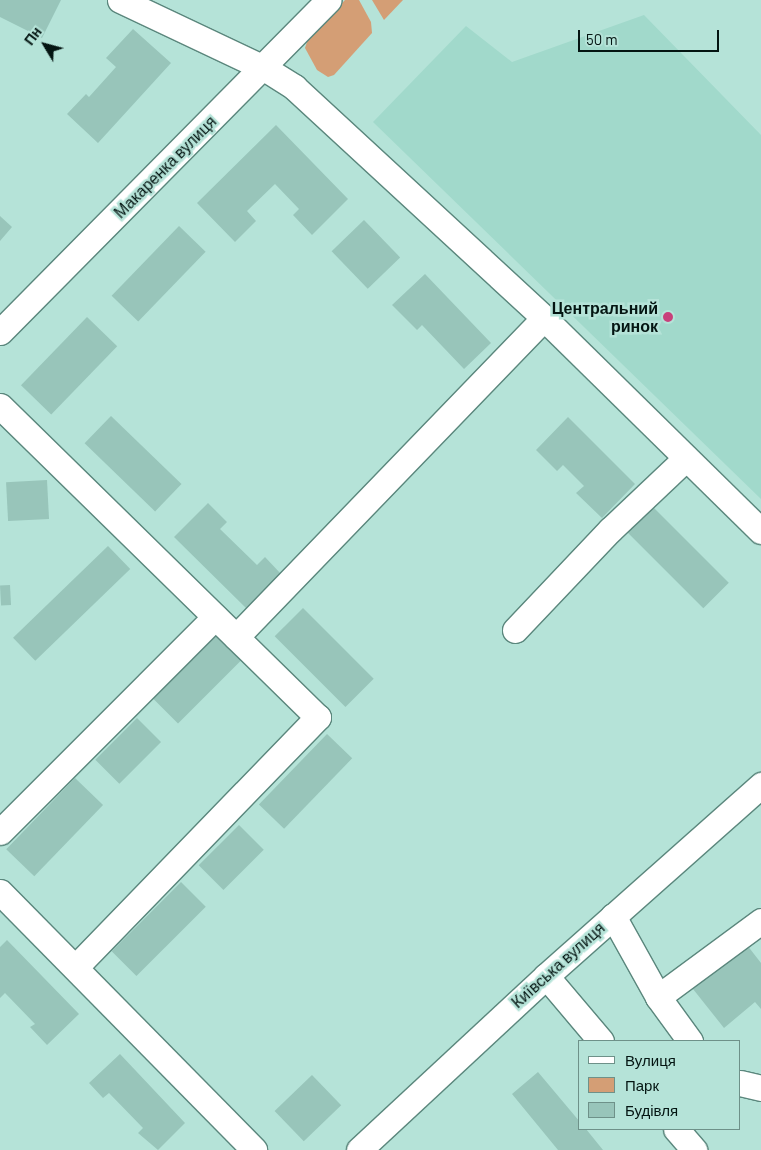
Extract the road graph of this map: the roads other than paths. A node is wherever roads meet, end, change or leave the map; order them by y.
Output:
1 (120, 0) edge
2 (329, 0) edge
3 (264, 68) junction
4 (544, 318) junction
5 (0, 332) edge
6 (0, 406) edge
7 (686, 458) junction
8 (761, 531) edge
9 (215, 617) junction
10 (515, 630) dead end
11 (236, 637) junction
12 (761, 785) edge
13 (0, 832) edge
14 (0, 892) edge
15 (613, 916) junction
16 (761, 921) edge
17 (76, 966) junction
18 (546, 976) junction
19 (658, 997) junction
20 (601, 1040) edge
21 (689, 1040) edge
22 (741, 1083) edge
23 (761, 1088) edge
24 (677, 1130) edge
25 (254, 1150) edge
26 (359, 1150) edge
27 (694, 1150) edge

1 - 3 street
2 - 3 street, Макаренка вулиця
3 - 4 street
3 - 5 street, Макаренка вулиця
4 - 7 street
4 - 11 street
6 - 9 street
7 - 8 street
7 - 10 street
9 - 11 street
9 - 13 street
11 - 17 street
12 - 15 street, Київська вулиця
14 - 17 street
15 - 18 street, Київська вулиця
15 - 19 street
16 - 19 street
17 - 25 street
18 - 20 street
18 - 26 street, Київська вулиця
19 - 21 street
22 - 23 street
24 - 27 street

